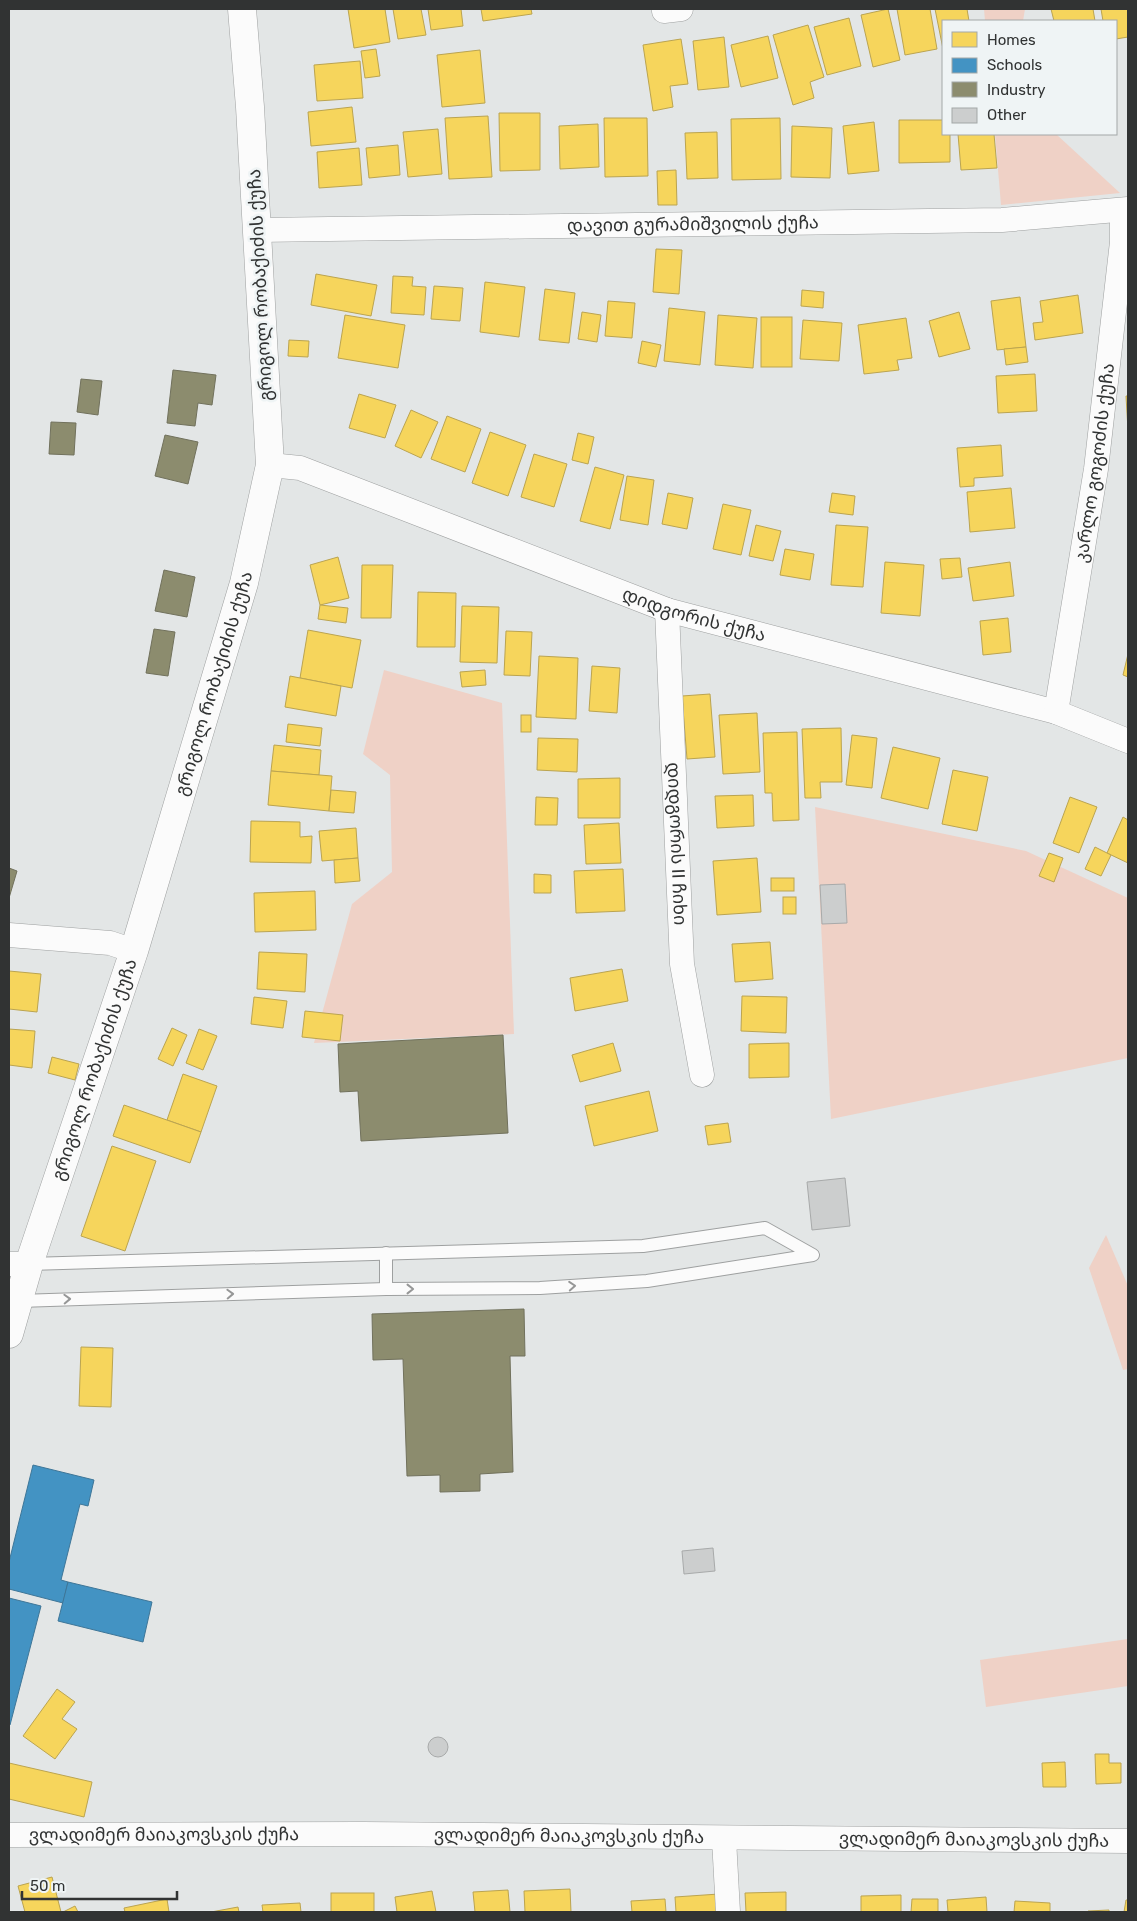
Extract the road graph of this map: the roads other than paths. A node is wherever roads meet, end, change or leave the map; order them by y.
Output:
1 (242, 9) edge
2 (1125, 210) edge
3 (257, 230) junction
4 (270, 465) junction
5 (667, 610) junction
6 (1056, 712) junction
7 (1128, 741) edge
8 (9, 935) edge
9 (134, 951) junction
10 (702, 1074) dead end
11 (386, 1253) junction
12 (19, 1264) edge
13 (386, 1289) junction
14 (19, 1301) junction
15 (9, 1334) edge
16 (9, 1835) edge
17 (724, 1838) junction
18 (1128, 1841) edge
19 (728, 1912) edge

1 - 3 street, გრიგოლ რობაქიძის ქუჩა
2 - 3 street, დავით გურამიშვილის ქუჩა
2 - 6 street, კარლო გოგოძის ქუჩა
3 - 4 street, გრიგოლ რობაქიძის ქუჩა
4 - 5 street, დიდგორის ქუჩა
4 - 9 street, გრიგოლ რობაქიძის ქუჩა
5 - 6 street, დიდგორის ქუჩა
5 - 10 street, დიდგორის II ჩიხი
6 - 7 street, დიდგორის ქუჩა
8 - 9 street
9 - 12 street, გრიგოლ რობაქიძის ქუჩა
11 - 12 lane
11 - 13 lane
13 -> 11 lane
12 - 14 street, გრიგოლ რობაქიძის ქუჩა
14 -> 13 lane
14 - 15 street, გრიგოლ რობაქიძის ქუჩა
16 - 17 street, ვლადიმერ მაიაკოვსკის ქუჩა
17 - 18 street, ვლადიმერ მაიაკოვსკის ქუჩა
17 - 19 street

